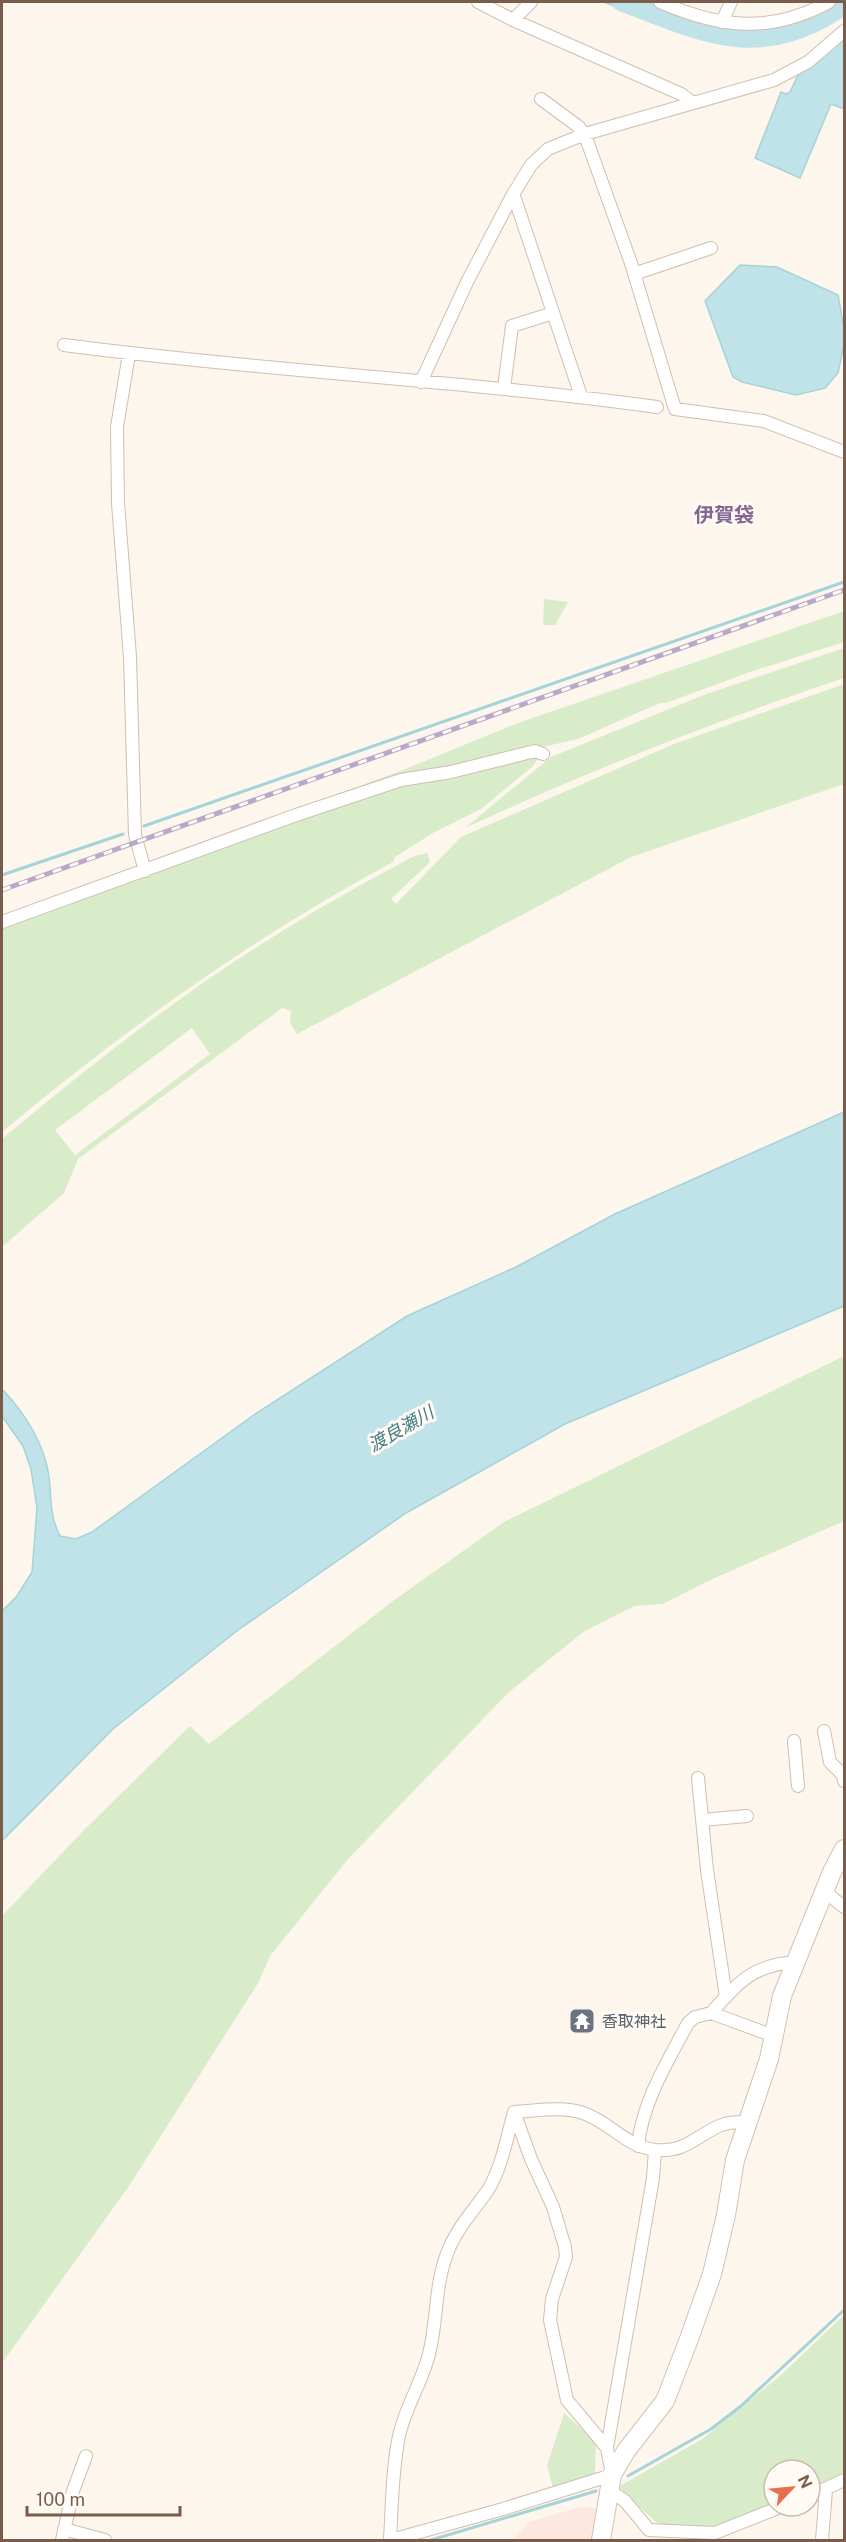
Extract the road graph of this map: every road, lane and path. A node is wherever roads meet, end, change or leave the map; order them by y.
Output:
1 (478, 2) edge
2 (531, 2) edge
3 (660, 2) edge
4 (731, 2) edge
5 (829, 2) edge
6 (513, 20) junction
7 (722, 22) junction
8 (844, 31) edge
9 (541, 99) dead end
10 (693, 103) junction
11 (585, 134) junction
12 (512, 196) junction
13 (711, 248) dead end
14 (634, 274) junction
15 (553, 313) junction
16 (64, 345) dead end
17 (129, 354) junction
18 (421, 382) junction
19 (504, 388) junction
20 (580, 396) junction
21 (657, 407) dead end
22 (844, 452) edge
23 (543, 754) dead end
24 (145, 871) junction
25 (2, 922) edge
26 (824, 1731) dead end
27 (794, 1742) dead end
28 (698, 1778) dead end
29 (844, 1781) edge
30 (798, 1786) dead end
31 (747, 1816) dead end
32 (702, 1820) junction
33 (844, 1849) edge
34 (824, 1891) junction
35 (844, 1907) edge
36 (795, 1962) junction
37 (726, 1997) junction
38 (711, 2013) junction
39 (774, 2036) junction
40 (514, 2112) junction
41 (746, 2122) junction
42 (638, 2146) junction
43 (655, 2150) junction
44 (607, 2448) junction
45 (86, 2456) dead end
46 (844, 2480) edge
47 (610, 2483) junction
48 (826, 2490) junction
49 (822, 2492) edge
50 (762, 2514) edge
51 (63, 2535) edge
52 (652, 2535) edge
53 (391, 2540) edge
54 (105, 2541) edge
55 (601, 2541) edge
56 (822, 2541) edge

1 - 6 street
2 - 6 street
3 - 7 street
4 - 7 street
5 - 7 street
6 - 10 street
8 - 10 street
9 - 11 street
10 - 11 street
11 - 12 street
11 - 14 street
12 - 15 street
12 - 18 street
13 - 14 street
14 - 22 street
15 - 19 street
15 - 20 street
16 - 17 street
17 - 18 street
17 - 24 street
18 - 19 street
19 - 20 street
20 - 21 street
23 - 24 street
24 - 25 street
26 - 29 street
27 - 30 street
28 - 32 street
31 - 32 street
32 - 37 street
33 - 34 street
34 - 35 street
34 - 36 street
36 - 37 street
36 - 39 street
37 - 38 street
38 - 39 street
38 - 42 street
39 - 41 street
40 - 42 street
40 - 44 street
40 - 53 street
41 - 43 street
41 - 47 street
42 - 43 street
43 - 44 street
44 - 47 street
45 - 51 street
46 - 48 street
47 - 52 street
47 - 53 street
47 - 55 street
48 - 49 street
48 - 56 street
50 - 52 street
51 - 54 street

